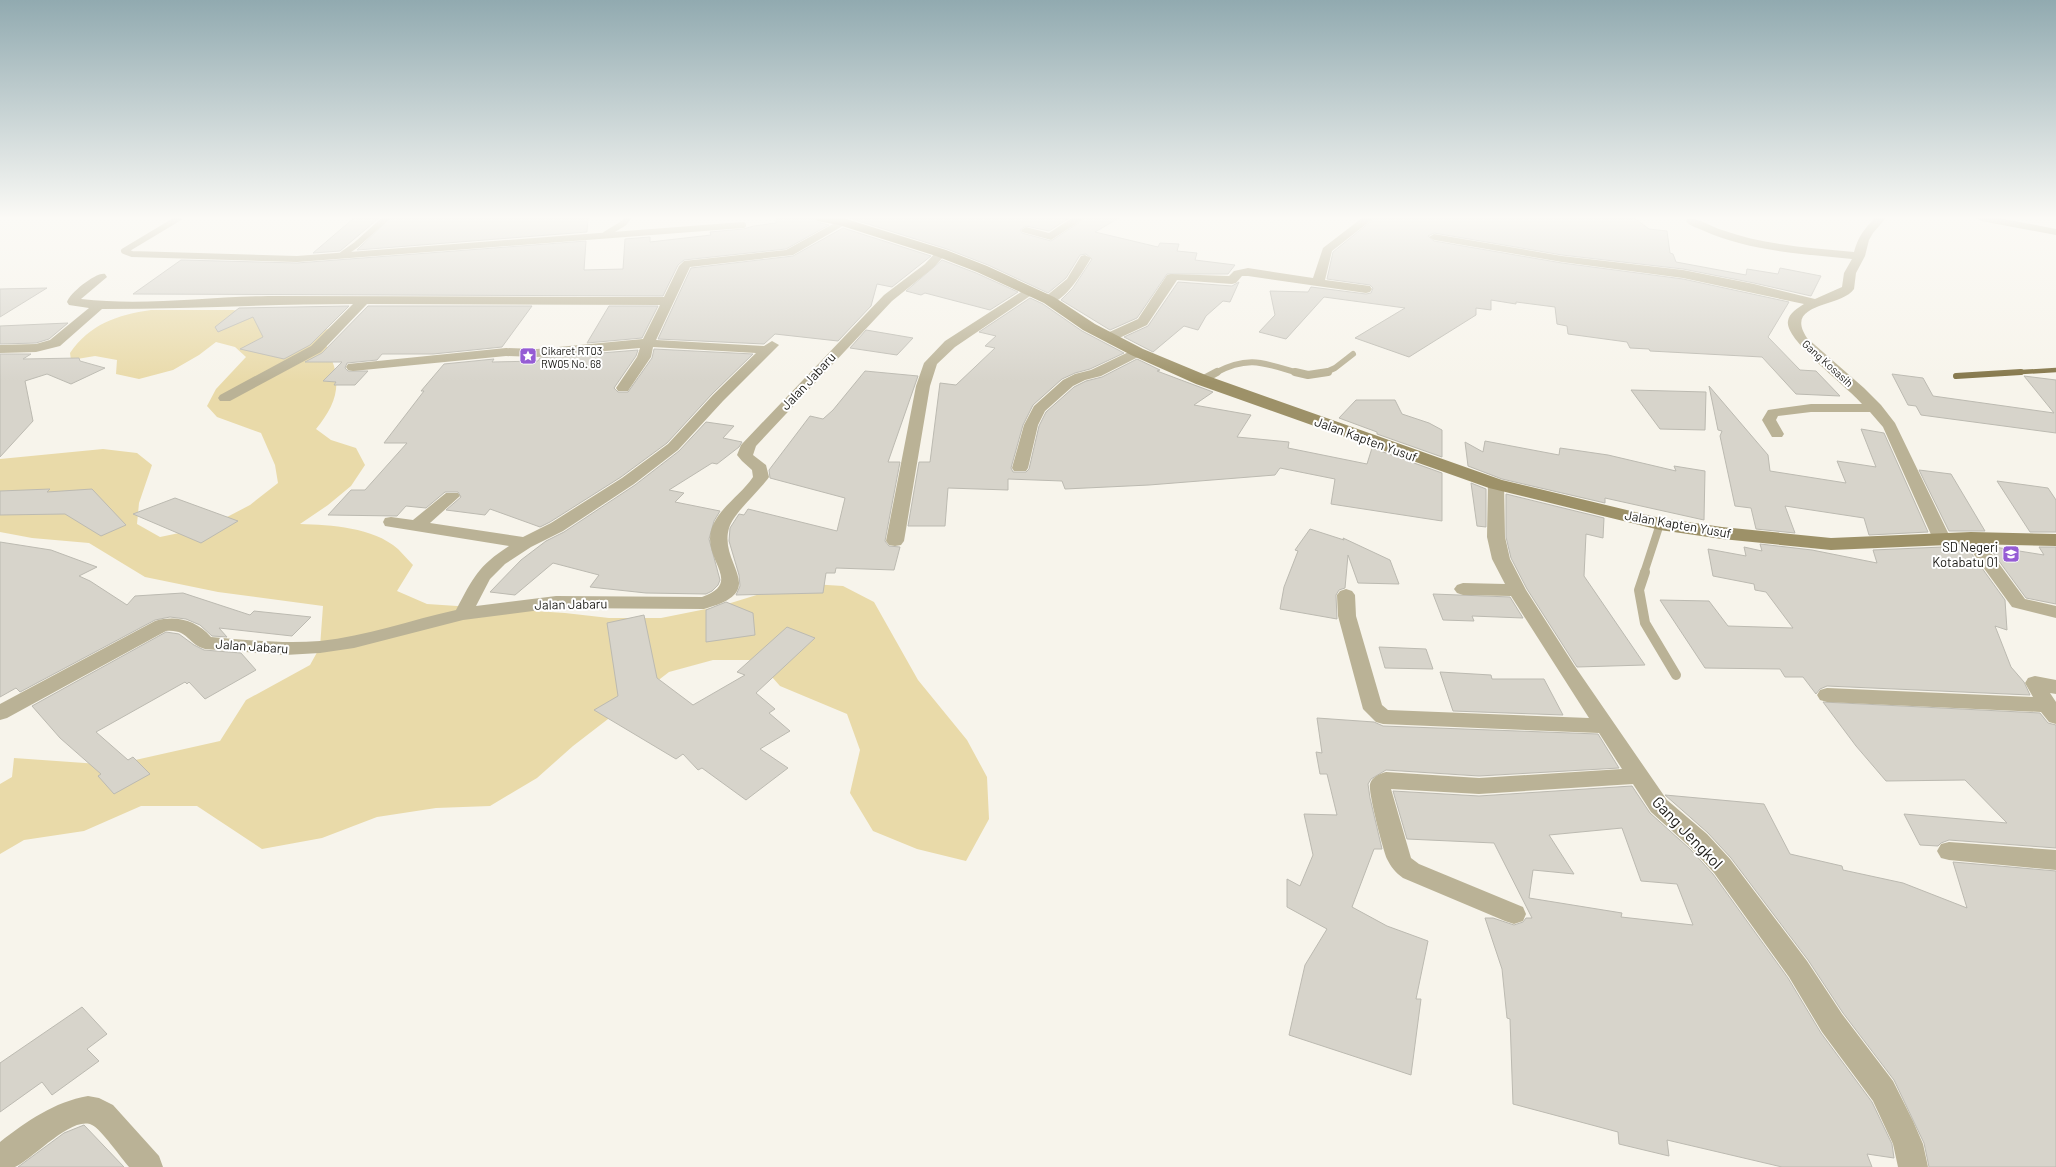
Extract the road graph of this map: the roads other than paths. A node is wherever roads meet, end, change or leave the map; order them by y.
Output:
1 (682, 272) edge
2 (921, 272) edge
3 (989, 272) edge
4 (1077, 272) edge
5 (1243, 272) edge
6 (1251, 272) edge
7 (1321, 272) edge
8 (1671, 272) edge
9 (1850, 272) edge
10 (101, 277) dead end
11 (1318, 283) junction
12 (1366, 289) dead end
13 (1029, 291) junction
14 (364, 300) junction
15 (1049, 300) junction
16 (668, 301) junction
17 (1815, 303) junction
18 (99, 305) junction
19 (1110, 338) junction
20 (648, 343) junction
21 (0, 349) edge
22 (1137, 352) junction
23 (1353, 354) dead end
24 (353, 367) dead end
25 (1202, 380) junction
26 (623, 388) dead end
27 (225, 398) dead end
28 (1876, 408) junction
29 (1777, 434) dead end
30 (1020, 468) dead end
31 (1496, 484) junction
32 (452, 496) dead end
33 (391, 522) dead end
34 (1660, 524) junction
35 (417, 526) junction
36 (1971, 538) junction
37 (1942, 539) junction
38 (2056, 540) edge
39 (896, 541) dead end
40 (525, 543) junction
41 (1463, 589) dead end
42 (1517, 590) junction
43 (1346, 595) dead end
44 (2056, 612) edge
45 (463, 614) junction
46 (1676, 675) dead end
47 (2056, 686) edge
48 (1827, 695) dead end
49 (2051, 711) edge
50 (0, 713) edge
51 (1606, 726) junction
52 (1637, 776) junction
53 (1949, 850) dead end
54 (2056, 860) edge
55 (1514, 914) dead end
56 (0, 1160) edge
57 (148, 1167) edge
58 (1913, 1167) edge

1 - 16 street
2 - 45 street, Jalan Jabaru
3 - 13 main road, Jalan Kapten Yusuf
4 - 15 street
5 - 19 street
6 - 11 street
7 - 11 street
8 - 17 street
9 - 17 street, Gang Kosasih
10 - 18 street
11 - 12 street
13 - 15 main road, Jalan Kapten Yusuf
13 - 39 street
14 - 16 street
14 - 18 street
14 - 27 street
15 - 19 main road, Jalan Kapten Yusuf
16 - 20 street
17 - 28 street, Gang Kosasih
18 - 21 street
19 - 22 main road, Jalan Kapten Yusuf
20 - 24 street
20 - 26 street
20 - 40 street
22 - 25 main road, Jalan Kapten Yusuf
22 - 30 street
23 - 25 lane
25 - 31 main road, Jalan Kapten Yusuf
28 - 29 street
28 - 37 street, Gang Kosasih
31 - 34 main road, Jalan Kapten Yusuf
31 - 42 street, Gang Jengkol
32 - 35 street
33 - 35 street
34 - 37 main road, Jalan Kapten Yusuf
34 - 46 lane
35 - 40 street
36 - 37 main road, Jalan Kapten Yusuf
36 - 38 main road, Jalan Kapten Yusuf
36 - 44 street
40 - 45 street
41 - 42 street
42 - 51 street, Gang Jengkol
43 - 51 street
45 - 50 street, Jalan Jabaru
47 - 49 street
48 - 49 street
51 - 52 street, Gang Jengkol
52 - 55 street
52 - 58 street, Gang Jengkol
53 - 54 street
56 - 57 street

